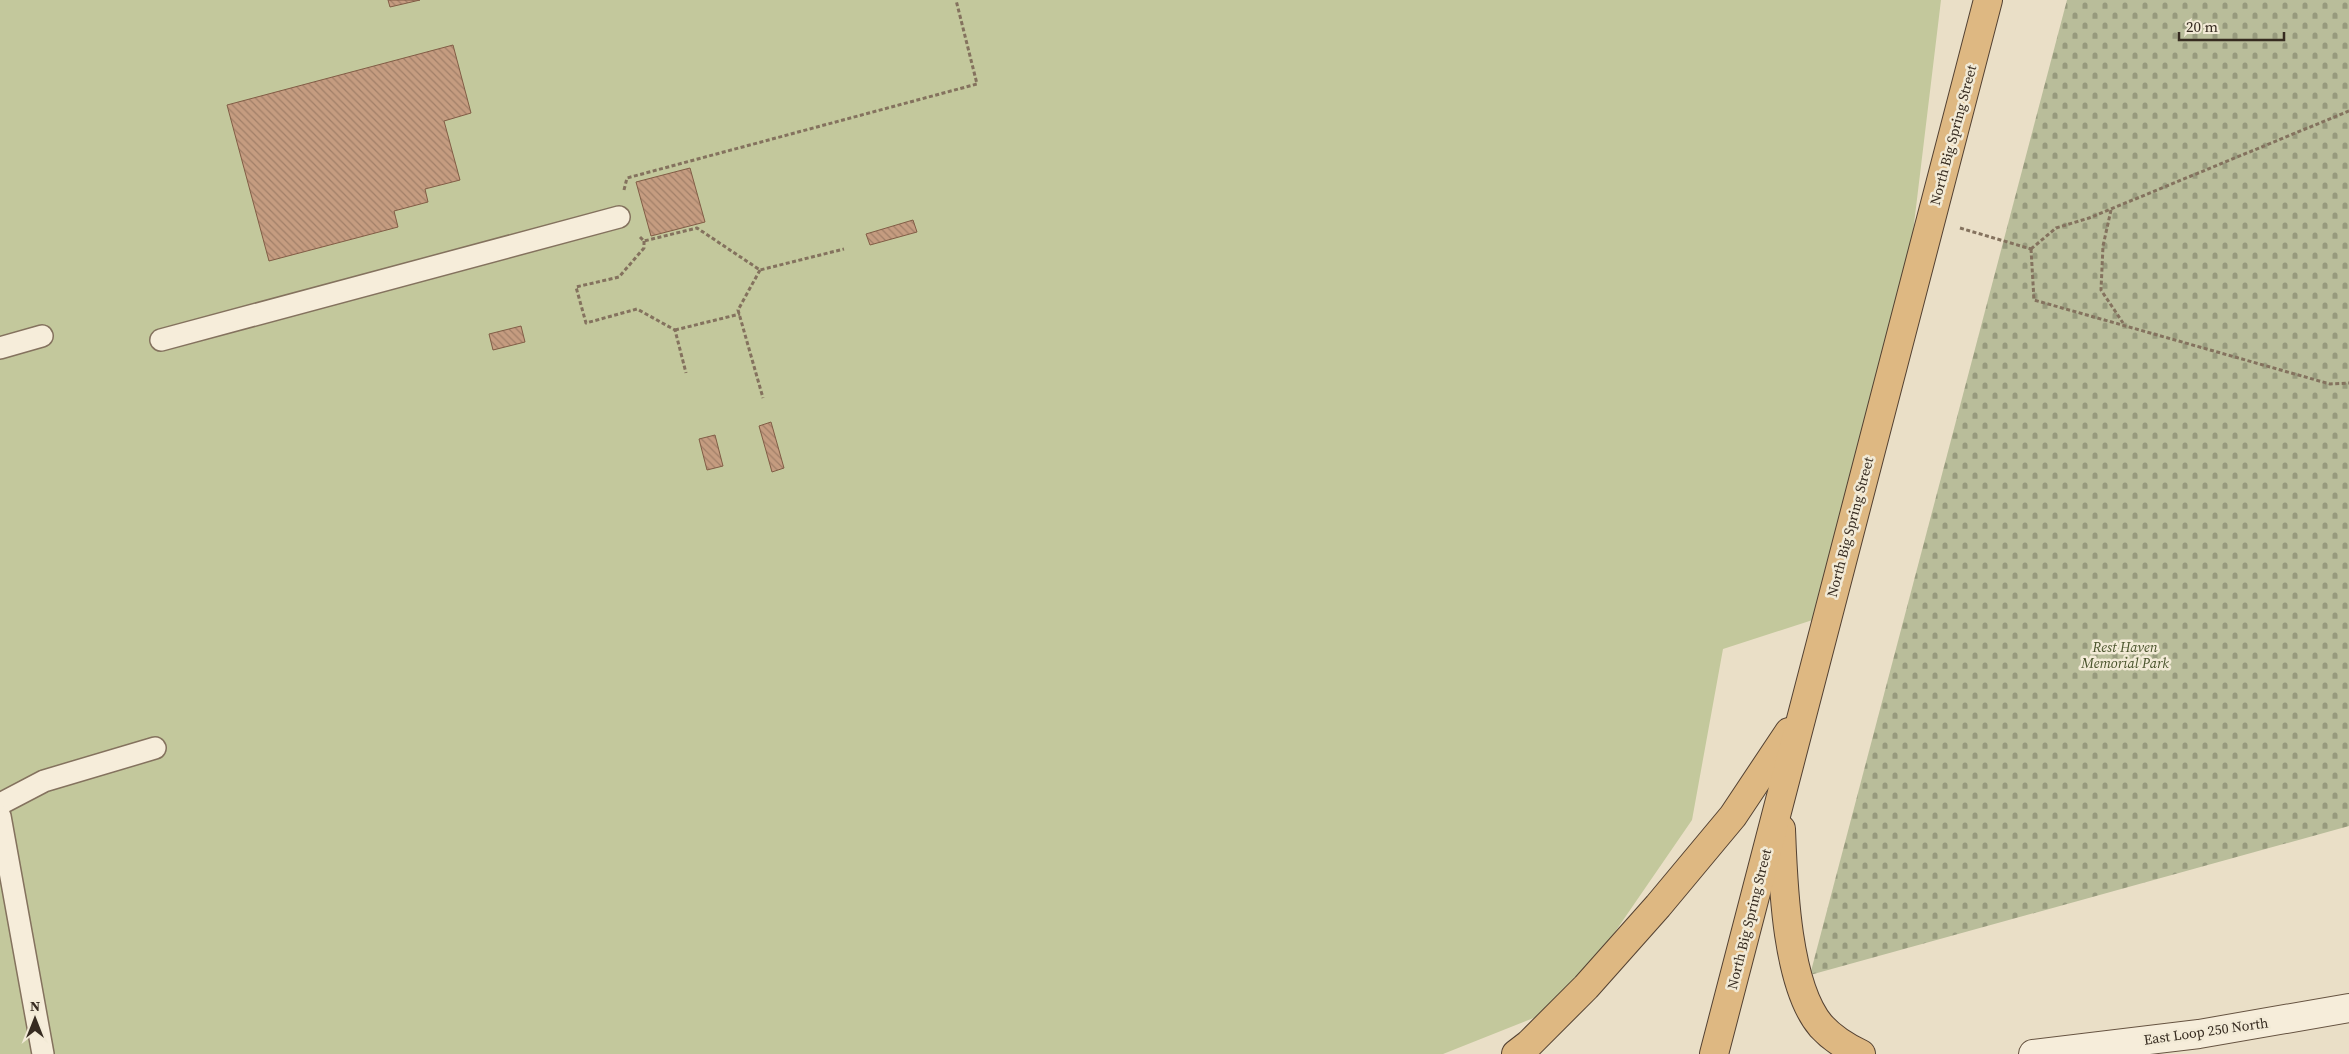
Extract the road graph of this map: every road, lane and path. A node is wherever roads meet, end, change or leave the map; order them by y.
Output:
1 (956, 0) edge
2 (1988, 0) edge
3 (2349, 111) edge
4 (2112, 209) junction
5 (619, 217) junction
6 (1931, 219) junction
7 (644, 241) junction
8 (844, 249) dead end
9 (2031, 249) junction
10 (760, 270) junction
11 (740, 314) junction
12 (2124, 324) junction
13 (675, 330) junction
14 (42, 336) dead end
15 (161, 340) dead end
16 (0, 348) edge
17 (686, 373) dead end
18 (2349, 383) edge
19 (763, 398) dead end
20 (1801, 714) junction
21 (155, 748) dead end
22 (1780, 799) junction
23 (0, 804) edge
24 (0, 816) edge
25 (2349, 1008) edge
26 (43, 1054) edge
27 (1516, 1054) edge
28 (1714, 1054) edge
29 (1861, 1054) edge
30 (2034, 1054) edge

1 - 5 path
2 - 6 highway, North Big Spring Street
3 - 4 path
4 - 9 path
4 - 12 path
5 - 7 path
5 - 15 lane
6 - 9 path
6 - 20 highway, North Big Spring Street
7 - 10 path
7 - 13 path
8 - 10 path
9 - 12 path
10 - 11 path
11 - 13 path
11 - 19 path
12 - 18 path
13 - 17 path
14 - 16 lane
20 - 22 highway, North Big Spring Street
20 - 27 highway
21 - 23 lane
22 - 28 highway, North Big Spring Street
22 - 29 highway
24 - 26 lane
25 - 30 main road, East Loop 250 North

